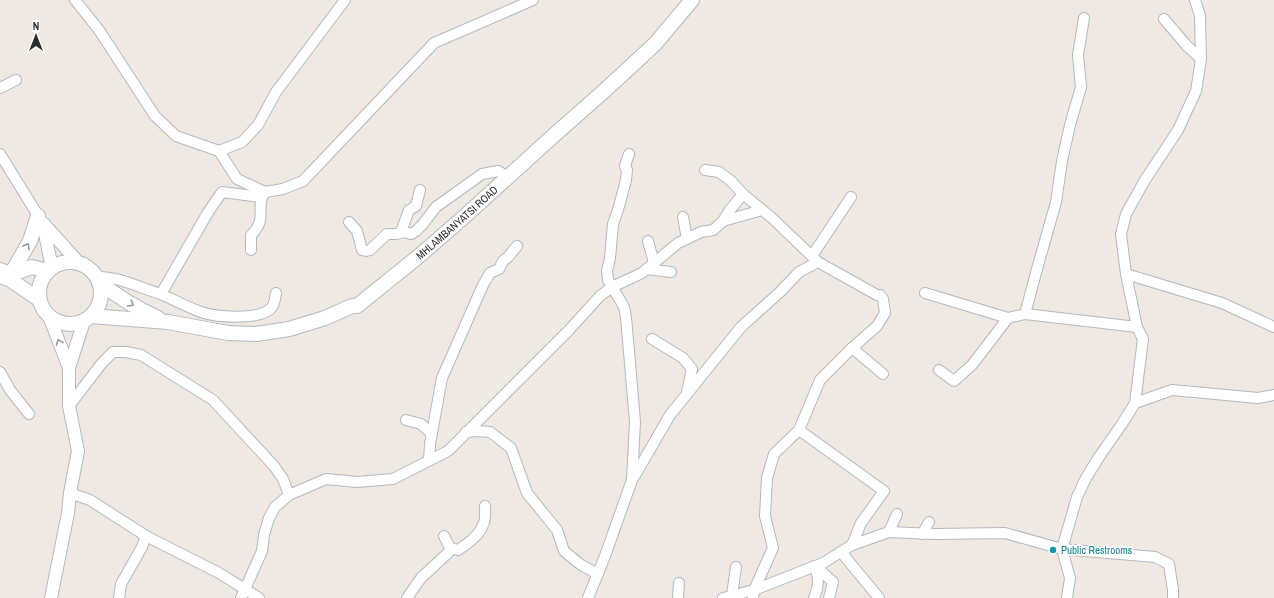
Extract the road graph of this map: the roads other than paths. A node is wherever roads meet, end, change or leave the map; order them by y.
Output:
1 (75, 0) edge
2 (345, 0) edge
3 (534, 0) edge
4 (692, 0) edge
5 (1195, 0) edge
6 (1084, 18) dead end
7 (1164, 19) dead end
8 (1201, 59) junction
9 (16, 80) dead end
10 (0, 88) edge
11 (219, 151) junction
12 (0, 154) edge
13 (629, 154) dead end
14 (705, 170) dead end
15 (508, 177) junction
16 (420, 190) dead end
17 (263, 194) junction
18 (743, 194) junction
19 (851, 197) dead end
20 (762, 210) junction
21 (683, 217) dead end
22 (40, 219) junction
23 (723, 221) junction
24 (349, 222) dead end
25 (405, 232) junction
26 (687, 239) junction
27 (648, 241) dead end
28 (517, 246) dead end
29 (251, 250) dead end
30 (815, 259) junction
31 (79, 263) junction
32 (651, 266) junction
33 (50, 269) junction
34 (671, 272) dead end
35 (4, 273) edge
36 (1126, 274) junction
37 (98, 279) junction
38 (612, 287) junction
39 (276, 293) dead end
40 (925, 293) dead end
41 (161, 294) junction
42 (40, 300) junction
43 (1025, 314) junction
44 (49, 316) junction
45 (88, 318) junction
46 (1008, 318) junction
47 (168, 322) junction
48 (1274, 326) edge
49 (1137, 327) junction
50 (652, 339) dead end
51 (852, 348) junction
52 (69, 368) junction
53 (939, 370) dead end
54 (0, 372) edge
55 (883, 374) dead end
56 (686, 395) junction
57 (1274, 396) edge
58 (1135, 403) junction
59 (69, 406) junction
60 (29, 414) dead end
61 (406, 420) dead end
62 (799, 430) junction
63 (466, 432) junction
64 (432, 434) junction
65 (429, 460) junction
66 (632, 480) junction
67 (70, 494) junction
68 (289, 494) junction
69 (485, 506) dead end
70 (897, 514) dead end
71 (929, 522) dead end
72 (889, 532) junction
73 (922, 534) junction
74 (146, 536) junction
75 (444, 536) dead end
76 (852, 545) junction
77 (450, 548) junction
78 (1062, 549) junction
79 (841, 552) junction
80 (815, 566) junction
81 (736, 567) dead end
82 (598, 574) junction
83 (679, 583) dead end
84 (243, 594) edge
85 (754, 594) edge
86 (727, 597) edge
87 (51, 598) edge
88 (119, 598) edge
89 (259, 598) edge
90 (407, 598) edge
91 (588, 598) edge
92 (678, 598) edge
93 (814, 598) edge
94 (829, 598) edge
95 (879, 598) edge
96 (1067, 598) edge
97 (1172, 598) edge

1 - 11 street
2 - 11 street
3 - 17 street
4 - 15 main road, MHLAMBANYATSI ROAD
5 - 8 street
6 - 43 street
7 - 8 street
8 - 36 street
9 - 10 street
11 - 17 street
12 - 22 street
13 - 38 street
14 - 18 street
15 - 25 street
15 - 47 main road, MHLAMBANYATSI ROAD
16 - 25 street
17 - 29 street
17 - 41 street
18 - 20 street
18 - 23 street
19 - 30 street
20 - 23 street
20 - 30 street
21 - 26 street
22 - 31 street
22 - 33 street
35 -> 22 main road
23 - 26 street
24 - 25 street
26 - 32 street
27 - 32 street
28 - 64 street
30 - 51 street
30 - 56 street
31 - 33 main road
31 - 37 main road
32 - 34 street
32 - 38 street
33 - 35 main road
33 - 42 main road
35 - 42 main road
36 - 48 street
36 - 49 street
37 - 41 street
37 - 45 main road
37 -> 47 main road, MHLAMBANYATSI ROAD
38 - 63 street
38 - 66 street
39 - 41 street
40 - 46 street
42 - 44 main road
43 - 46 street
43 - 49 street
44 - 45 main road
52 -> 44 street
45 - 47 main road, MHLAMBANYATSI ROAD
45 - 52 street
46 - 53 street
49 - 58 street
50 - 56 street
51 - 55 street
51 - 62 street
52 - 59 street
54 - 60 street
56 - 66 street
57 - 58 street
58 - 78 street
59 - 67 street
59 - 68 street
61 - 64 street
62 - 76 street
62 - 85 street
63 - 65 street
63 - 82 street
64 - 65 street
65 - 68 street
66 - 82 street
67 - 74 street
67 - 87 street
68 - 84 street
69 - 77 street
70 - 72 street
71 - 73 street
72 - 73 street
72 - 76 street
73 - 78 street
74 - 84 street
74 - 88 street
75 - 77 street
76 - 79 street
77 - 90 street
78 - 96 street
78 - 97 street
79 - 80 street
79 - 95 street
80 - 85 street
80 - 93 street
80 - 94 street
81 - 86 street
82 - 91 street
83 - 92 street
84 - 89 street
85 - 86 street

